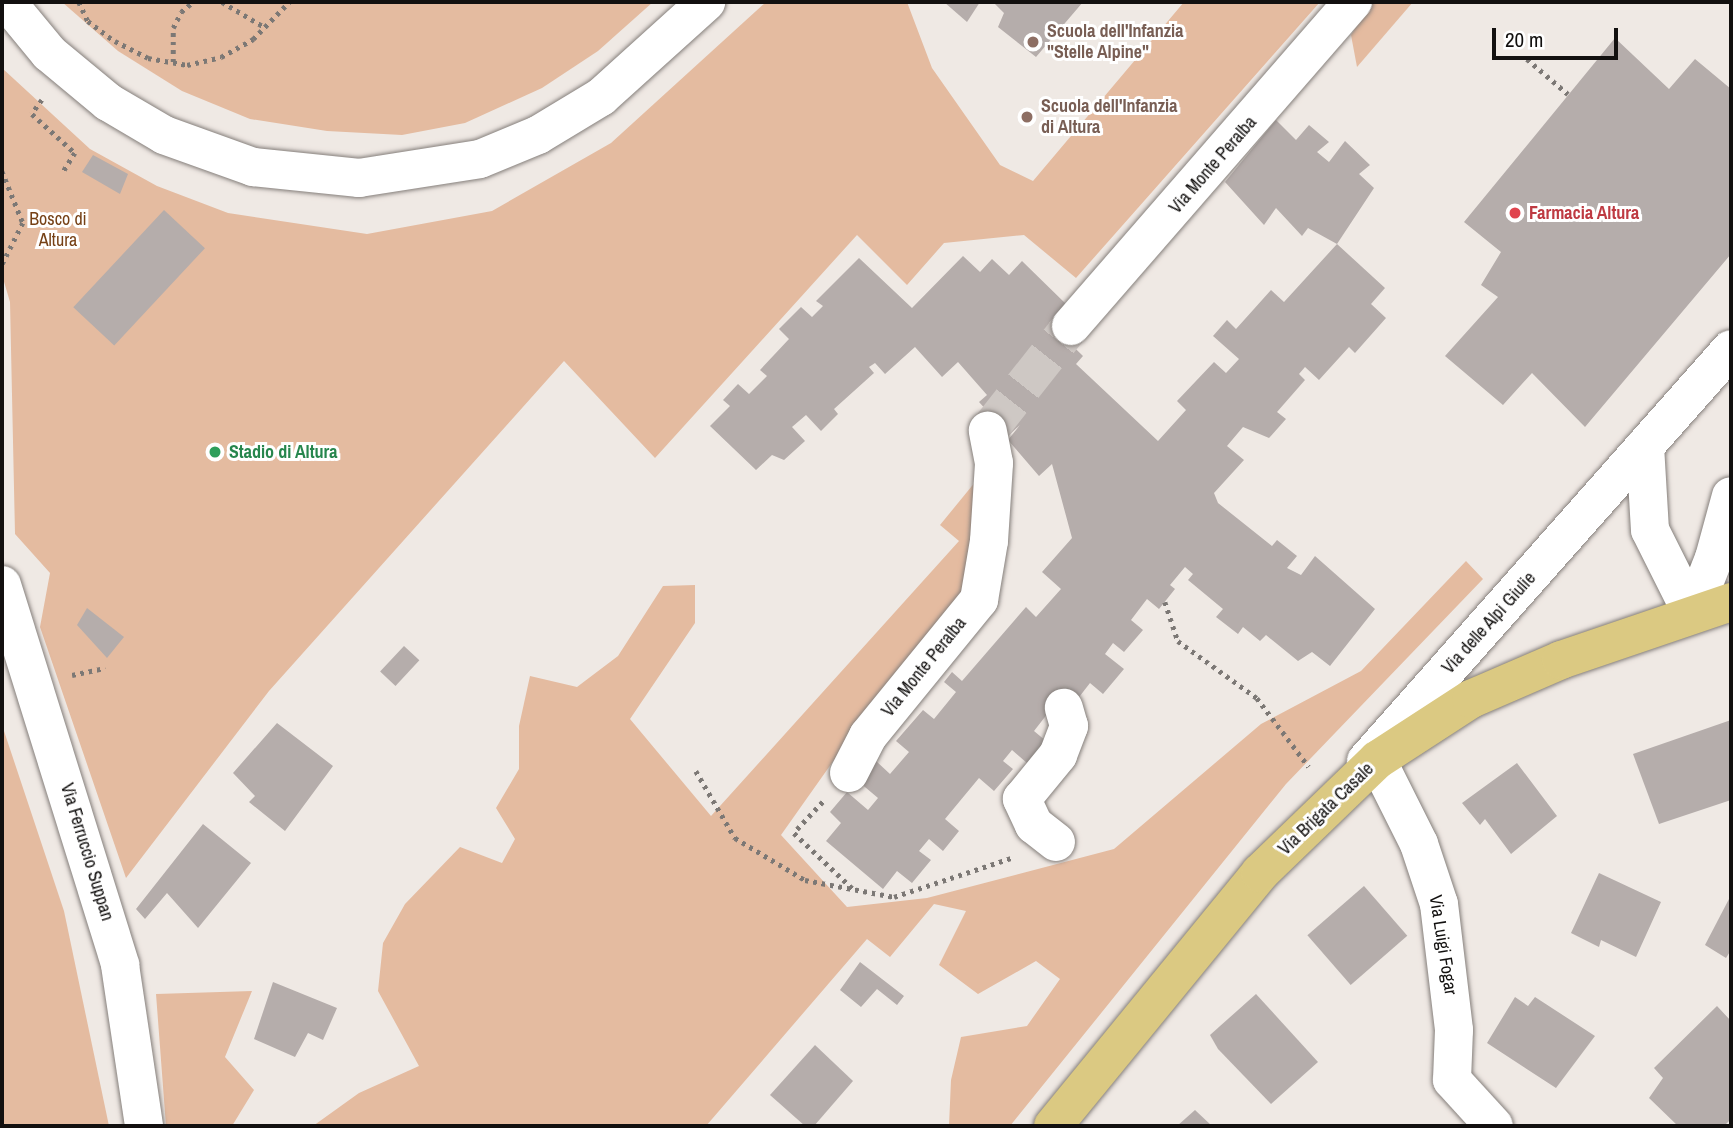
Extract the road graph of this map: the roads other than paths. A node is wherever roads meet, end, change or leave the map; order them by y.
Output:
1 (7, 2) edge
2 (706, 2) edge
3 (1353, 2) edge
4 (1071, 326) tunnel mouth
5 (1731, 349) edge
6 (988, 431) dead end
7 (1645, 446) junction
8 (1731, 496) edge
9 (2, 585) edge
10 (1731, 602) edge
11 (1692, 614) junction
12 (1064, 708) dead end
13 (1377, 760) junction
14 (849, 773) dead end
15 (1333, 799) junction
16 (1056, 842) road end
17 (144, 1126) edge
18 (1053, 1126) edge
19 (1494, 1126) edge

1 - 2 street
3 - 4 street, Via Monte Peralba
5 - 7 street, Via delle Alpi Giulie
6 - 14 street, Via Monte Peralba
7 - 11 street
7 - 15 street, Via delle Alpi Giulie
8 - 11 street
9 - 17 street, Via Ferruccio Suppan
10 - 11 main road, Via Brigata Casale
11 - 13 main road, Via Brigata Casale
12 - 16 street
13 - 15 main road, Via Brigata Casale
13 - 19 street, Via Luigi Fogar
15 - 18 main road, Via Brigata Casale

